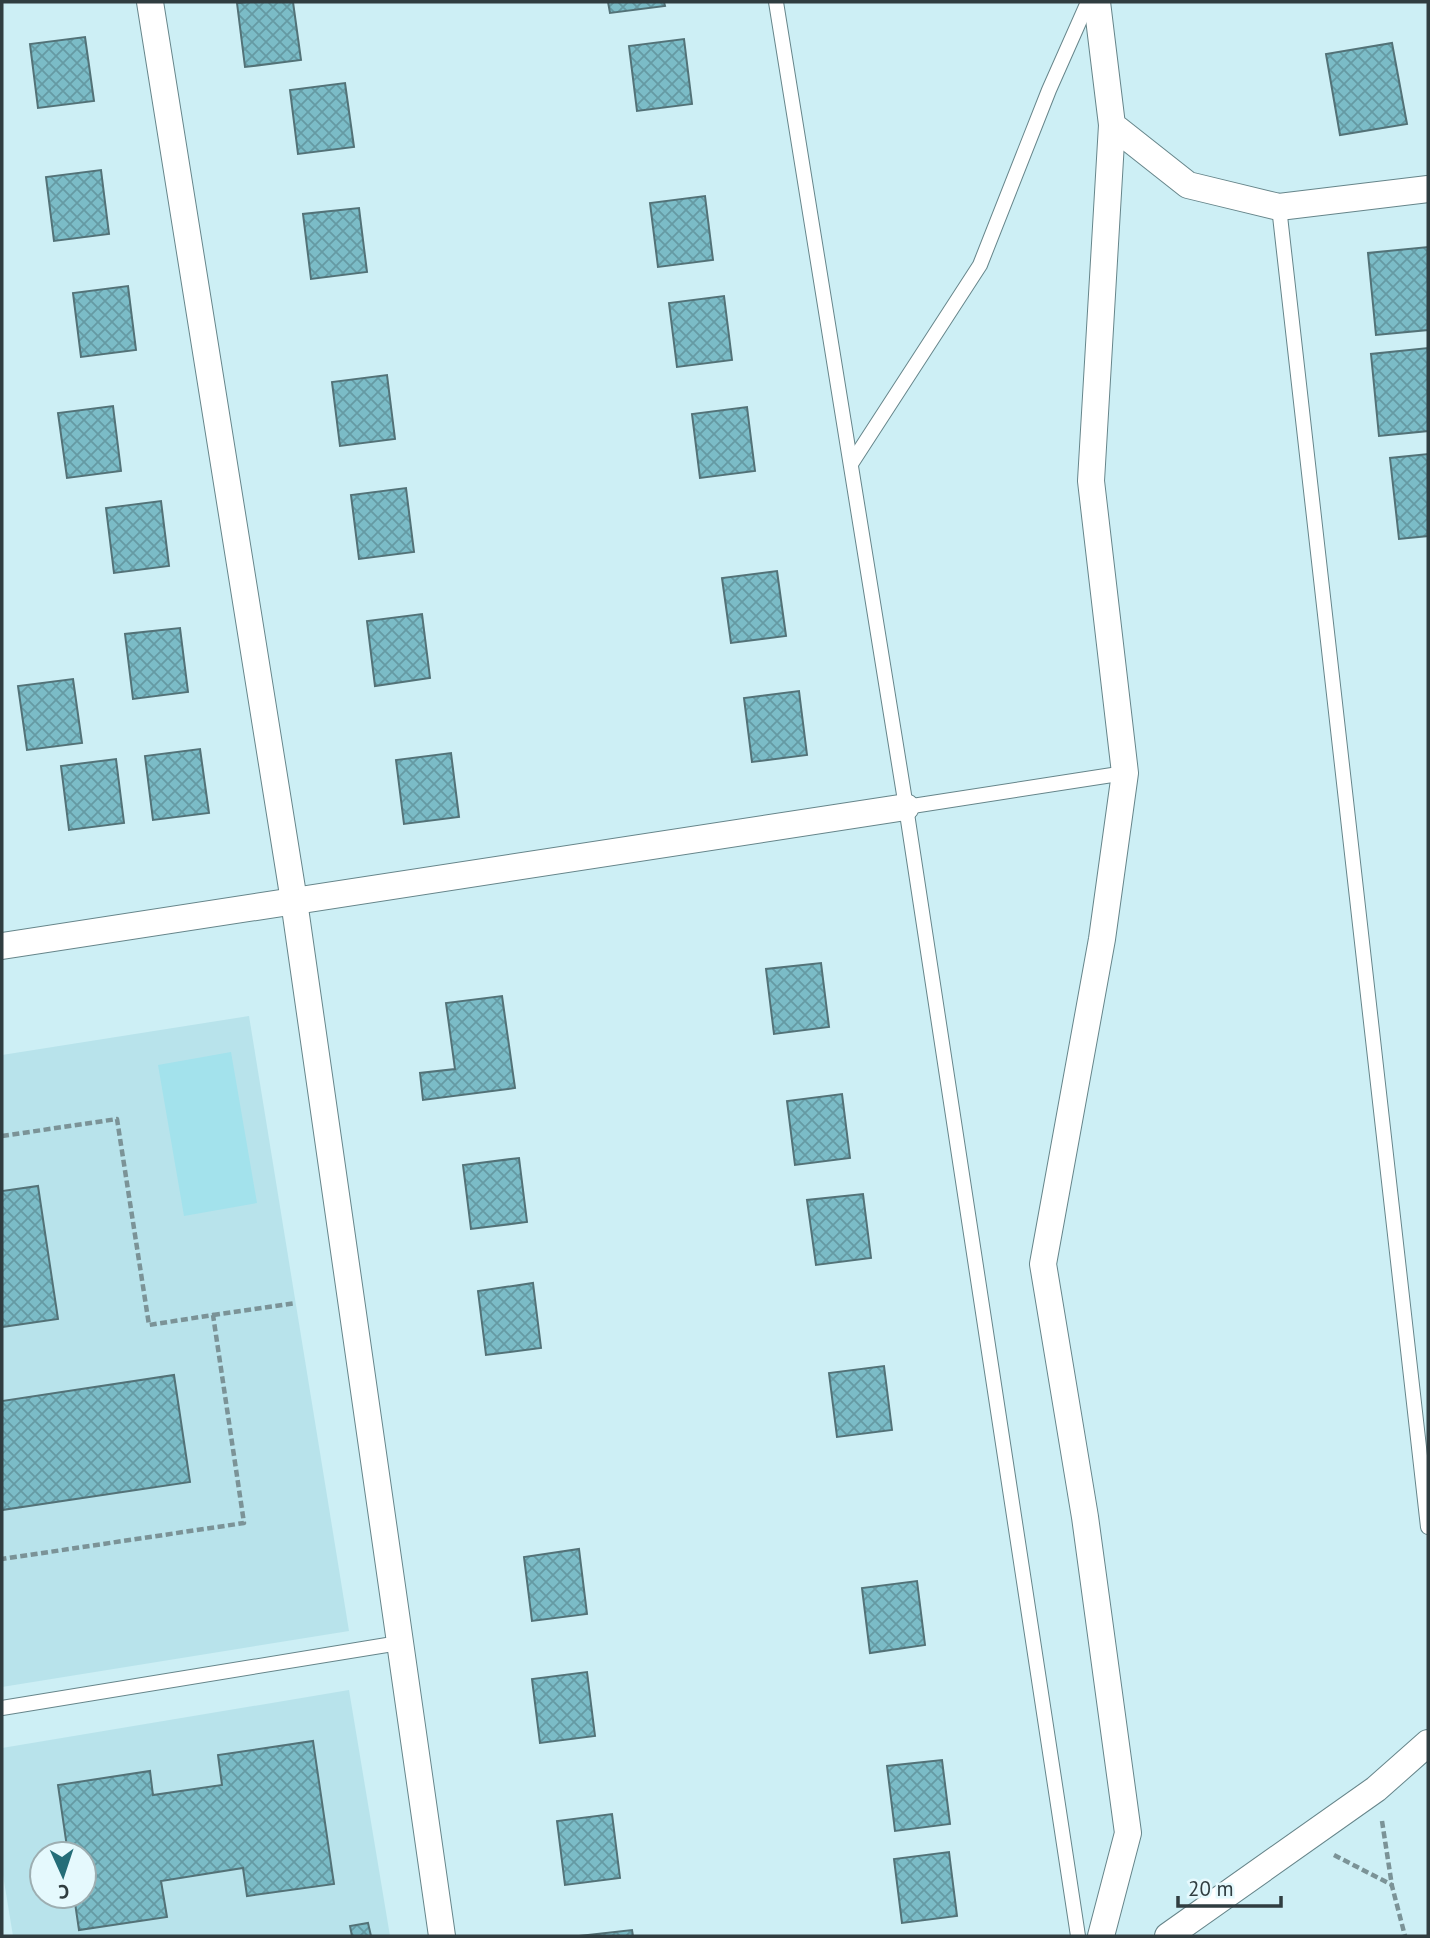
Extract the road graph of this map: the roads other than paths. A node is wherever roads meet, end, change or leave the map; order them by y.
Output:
1 (150, 2) edge
2 (776, 2) edge
3 (1088, 2) edge
4 (1097, 2) edge
5 (1112, 125) junction
6 (1428, 189) edge
7 (1279, 206) junction
8 (851, 464) junction
9 (1125, 773) junction
10 (906, 807) junction
11 (294, 901) junction
12 (2, 946) edge
13 (1428, 1527) edge
14 (399, 1643) junction
15 (2, 1708) edge
16 (1428, 1743) edge
17 (442, 1936) edge
18 (1078, 1936) edge
19 (1101, 1936) edge
20 (1168, 1936) edge

1 - 11 street
2 - 8 lane
3 - 8 lane
4 - 5 street
5 - 7 street
5 - 9 street
6 - 7 street
7 - 13 lane
8 - 10 lane
9 - 10 lane
9 - 19 street
10 - 11 street
10 - 18 lane
11 - 12 street
11 - 14 street
14 - 15 lane
14 - 17 street
16 - 20 street

